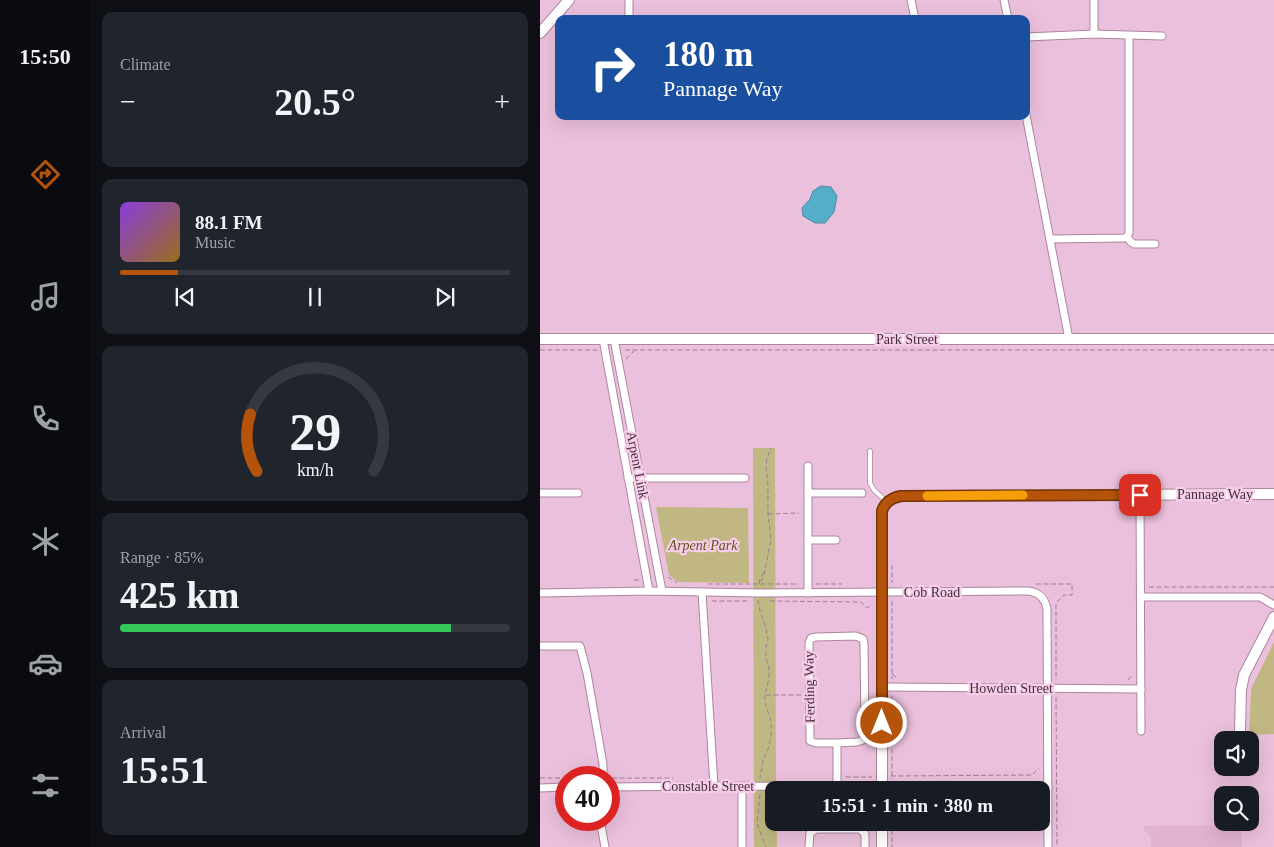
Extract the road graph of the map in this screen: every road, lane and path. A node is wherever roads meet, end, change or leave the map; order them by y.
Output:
1 (568, 0) edge
2 (630, 0) edge
3 (911, 0) edge
4 (1004, 0) edge
5 (1094, 0) edge
6 (629, 15) edge
7 (914, 15) edge
8 (1007, 15) edge
9 (540, 32) edge
10 (1094, 34) junction
11 (1129, 36) junction
12 (1162, 36) dead end
13 (1030, 37) edge
14 (1027, 120) edge
15 (1127, 237) junction
16 (1050, 240) junction
17 (1155, 244) dead end
18 (540, 339) edge
19 (609, 339) junction
20 (1069, 339) junction
21 (1274, 339) edge
22 (540, 350) edge
23 (605, 350) junction
24 (616, 350) junction
25 (1274, 350) edge
26 (771, 448) dead end
27 (870, 451) dead end
28 (808, 466) dead end
29 (628, 478) junction
30 (641, 478) junction
31 (745, 478) dead end
32 (540, 493) edge
33 (578, 493) dead end
34 (808, 493) junction
35 (862, 493) dead end
36 (1274, 494) edge
37 (1140, 495) junction
38 (887, 502) junction
39 (1123, 503) dead end
40 (1133, 511) dead end
41 (808, 540) junction
42 (836, 540) dead end
43 (892, 566) dead end
44 (638, 575) dead end
45 (660, 576) junction
46 (646, 579) junction
47 (678, 584) dead end
48 (704, 584) dead end
49 (760, 584) junction
50 (808, 584) junction
51 (842, 584) dead end
52 (1034, 584) dead end
53 (1141, 587) junction
54 (1274, 587) edge
55 (649, 591) junction
56 (662, 591) junction
57 (702, 592) junction
58 (884, 592) junction
59 (540, 593) edge
60 (758, 593) junction
61 (808, 593) junction
62 (1141, 597) junction
63 (712, 601) dead end
64 (751, 601) dead end
65 (754, 601) dead end
66 (758, 601) junction
67 (764, 601) dead end
68 (770, 601) dead end
69 (1274, 605) edge
70 (1274, 617) edge
71 (540, 646) edge
72 (1134, 673) dead end
73 (892, 674) junction
74 (900, 682) dead end
75 (1126, 682) dead end
76 (887, 688) junction
77 (1047, 689) junction
78 (1056, 689) junction
79 (1141, 689) junction
80 (765, 695) junction
81 (810, 695) junction
82 (1141, 731) dead end
83 (1240, 731) dead end
84 (836, 743) junction
85 (603, 766) edge
86 (1039, 768) dead end
87 (540, 778) edge
88 (555, 778) edge
89 (620, 778) edge
90 (673, 778) dead end
91 (836, 778) joint
92 (866, 781) edge
93 (886, 781) edge
94 (886, 781) edge
95 (928, 781) edge
96 (1048, 781) edge
97 (714, 786) junction
98 (742, 786) junction
99 (759, 786) junction
100 (765, 786) edge
101 (555, 787) edge
102 (620, 787) edge
103 (540, 788) edge
104 (602, 831) edge
105 (882, 831) edge
106 (892, 831) edge
107 (1048, 831) edge
108 (606, 847) edge
109 (742, 847) edge
110 (766, 847) edge
111 (809, 847) edge
112 (865, 847) edge
113 (882, 847) edge
114 (892, 847) edge
115 (1048, 847) edge
116 (1057, 847) edge

1 - 9 street
2 - 6 street
3 - 7 street
4 - 8 street
5 - 10 street
10 - 11 street
10 - 13 street
11 - 12 street
11 - 15 street
14 - 16 street
15 - 16 street
15 - 17 street
16 - 20 street
18 - 19 street, Park Street
19 - 20 street, Park Street
19 - 23 street, Arpent Link
19 - 24 street, Arpent Link
20 - 21 street, Park Street
22 - 23 path
23 - 29 street, Arpent Link
24 - 25 path
24 - 30 street, Arpent Link
26 - 49 path
27 - 38 lane
28 - 34 street
29 - 30 street
29 - 46 street, Arpent Link
30 - 31 street
30 - 45 street, Arpent Link
32 - 33 street
34 - 35 street
34 - 41 street
36 - 37 street, Pannage Way
37 - 38 street, Pannage Way
37 - 53 street
38 - 58 street
39 - 40 path
41 - 42 street
41 - 50 street
43 - 58 path
44 - 46 path
45 - 47 path
45 - 56 street, Arpent Link
46 - 55 street, Arpent Link
48 - 49 path
49 - 50 path
49 - 60 path
50 - 51 path
50 - 61 street
52 - 78 path
53 - 54 path
53 - 62 street
55 - 56 street, Cob Road
55 - 59 street, Cob Road
56 - 57 street, Cob Road
57 - 60 street, Cob Road
57 - 97 street
58 - 61 street, Cob Road
58 - 68 path
58 - 73 path
58 - 76 street
58 - 77 street, Cob Road
60 - 61 street, Cob Road
60 - 66 path
62 - 69 street
62 - 79 street
63 - 64 path
65 - 66 path
66 - 67 path
66 - 80 path
70 - 83 street
71 - 85 street
72 - 75 path
73 - 74 path
73 - 76 path
76 - 77 street, Howden Street
76 - 93 street
76 - 94 path
77 - 78 street, Howden Street
77 - 96 street, Cob Road
78 - 79 street, Howden Street
78 - 116 path
79 - 82 street
80 - 81 path
80 - 99 path
81 - 84 street, Ferding Way
81 - 84 street, Ferding Way
84 - 91 street
86 - 95 path
87 - 88 path
89 - 90 path
91 - 92 path
97 - 98 street, Constable Street
97 - 102 street, Constable Street
98 - 99 street, Constable Street
98 - 109 street
99 - 100 street, Constable Street
99 - 110 path
101 - 103 street
104 - 108 street
105 - 113 street
106 - 114 path
107 - 115 street, Cob Road
111 - 112 street

